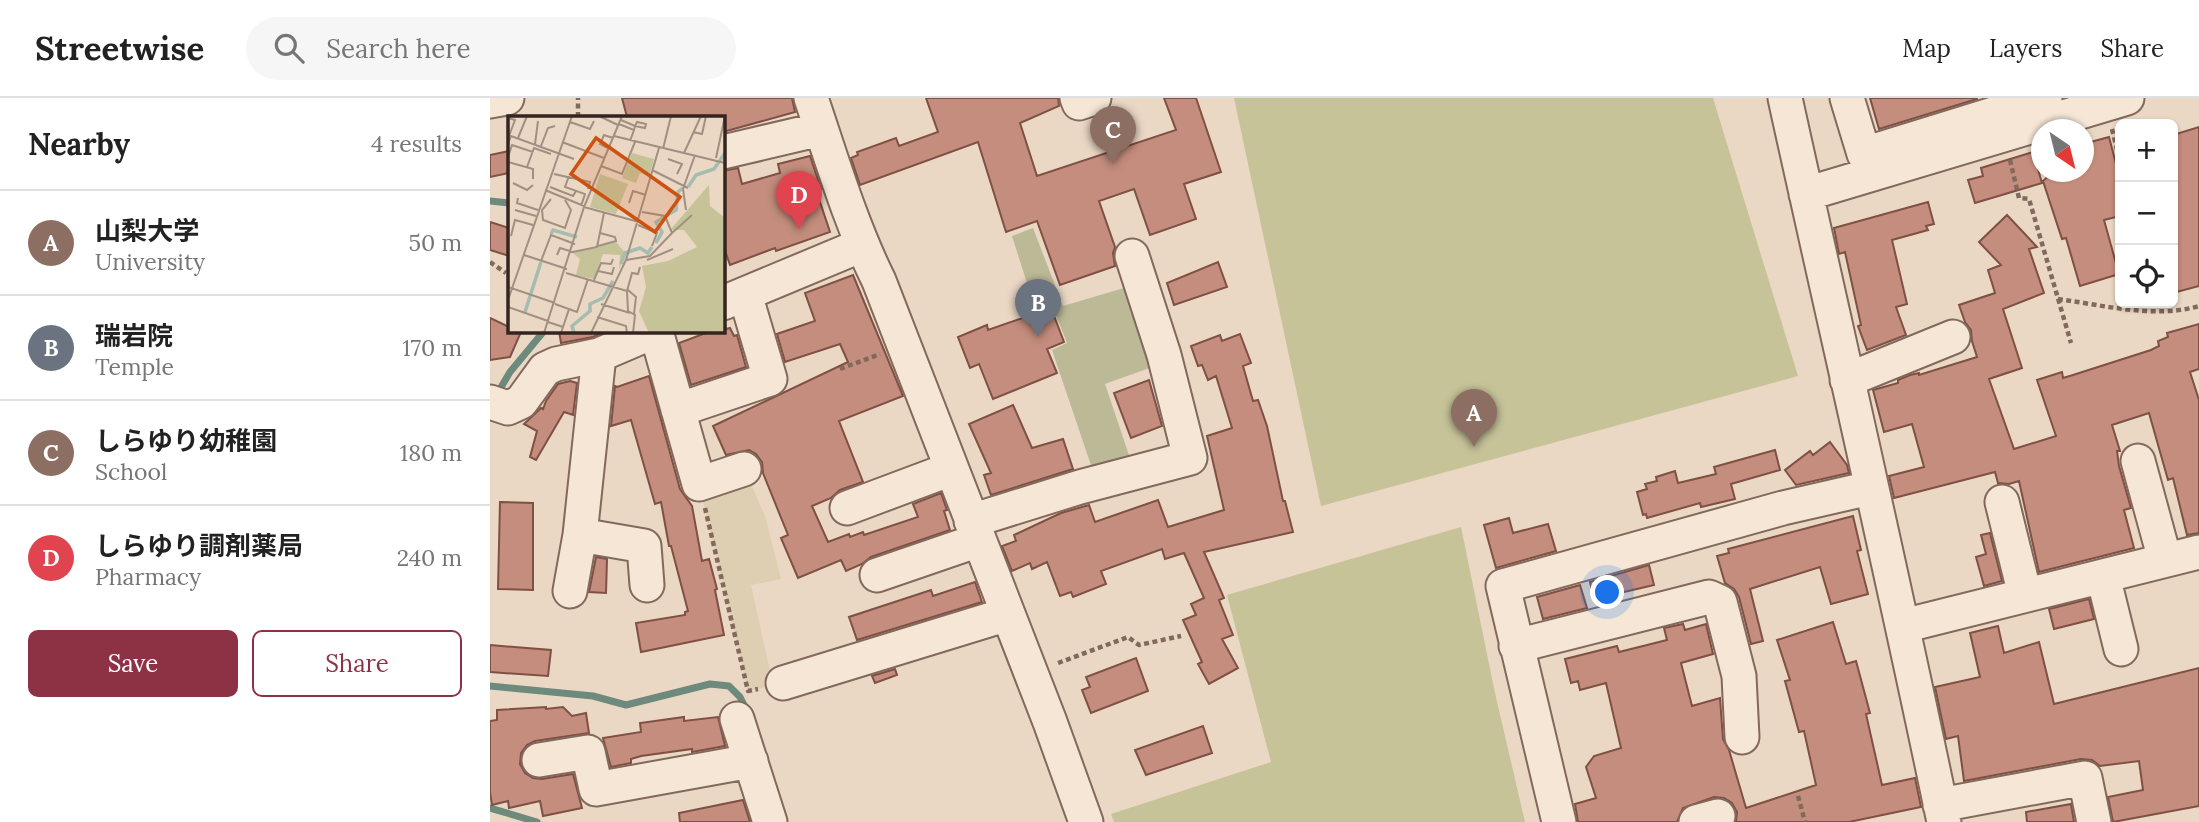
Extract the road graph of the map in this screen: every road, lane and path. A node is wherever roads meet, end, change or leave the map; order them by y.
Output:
1 (508, 98) edge
2 (578, 98) edge
3 (811, 98) edge
4 (1077, 98) edge
5 (1094, 98) edge
6 (1785, 98) edge
7 (1847, 98) edge
8 (2045, 98) edge
9 (2127, 98) edge
10 (490, 101) edge
11 (578, 116) edge
12 (821, 129) junction
13 (2004, 135) junction
14 (724, 152) edge
15 (1806, 194) junction
16 (862, 245) junction
17 (1132, 256) dead end
18 (490, 262) edge
19 (506, 273) dead end
20 (734, 298) edge
21 (2058, 299) junction
22 (2199, 306) edge
23 (654, 332) edge
24 (656, 332) edge
25 (1953, 337) dead end
26 (2071, 343) dead end
27 (904, 345) junction
28 (599, 355) junction
29 (840, 369) dead end
30 (1847, 380) junction
31 (499, 405) edge
32 (678, 410) junction
33 (2138, 461) dead end
34 (744, 469) dead end
35 (951, 469) junction
36 (699, 484) junction
37 (1870, 488) junction
38 (2002, 502) dead end
39 (846, 508) dead end
40 (975, 531) junction
41 (580, 535) junction
42 (2199, 552) edge
43 (2165, 560) junction
44 (877, 575) dead end
45 (2103, 576) junction
46 (647, 585) dead end
47 (570, 591) dead end
48 (2025, 595) junction
49 (1007, 614) junction
50 (1903, 625) junction
51 (1181, 636) dead end
52 (1516, 646) junction
53 (2121, 649) dead end
54 (1031, 674) junction
55 (783, 683) joint
56 (737, 719) dead end
57 (1742, 737) dead end
58 (539, 760) dead end
59 (751, 761) junction
60 (1798, 796) dead end
61 (1942, 813) edge
62 (770, 822) edge
63 (1086, 822) edge
64 (1559, 822) edge
65 (1805, 822) edge
66 (2094, 822) edge

1 - 10 street
2 - 11 path
3 - 12 street
4 - 5 street
6 - 15 street
7 - 8 street
9 - 13 street
12 - 14 street
12 - 16 street
13 - 15 street
13 - 21 path
15 - 30 street
16 - 20 street
16 - 27 street
17 - 40 street
18 - 19 path
20 - 32 street
21 - 22 path
21 - 26 path
23 - 28 street
24 - 32 street
25 - 30 street
27 - 29 path
27 - 35 street
28 - 31 street
28 - 41 street
30 - 37 street
32 - 36 street
33 - 43 street
34 - 36 street
35 - 39 street
35 - 40 street
36 - 55 path
37 - 50 street
37 - 52 street
38 - 48 street
40 - 44 street
40 - 49 street
41 - 46 street
41 - 47 street
42 - 43 street
43 - 45 street
45 - 48 street
45 - 53 street
48 - 50 street
49 - 54 street
49 - 55 street
50 - 61 street
51 - 54 path
52 - 57 street
52 - 64 street
54 - 63 street
56 - 59 street
58 - 59 street
59 - 62 street
60 - 65 path
61 - 66 street

